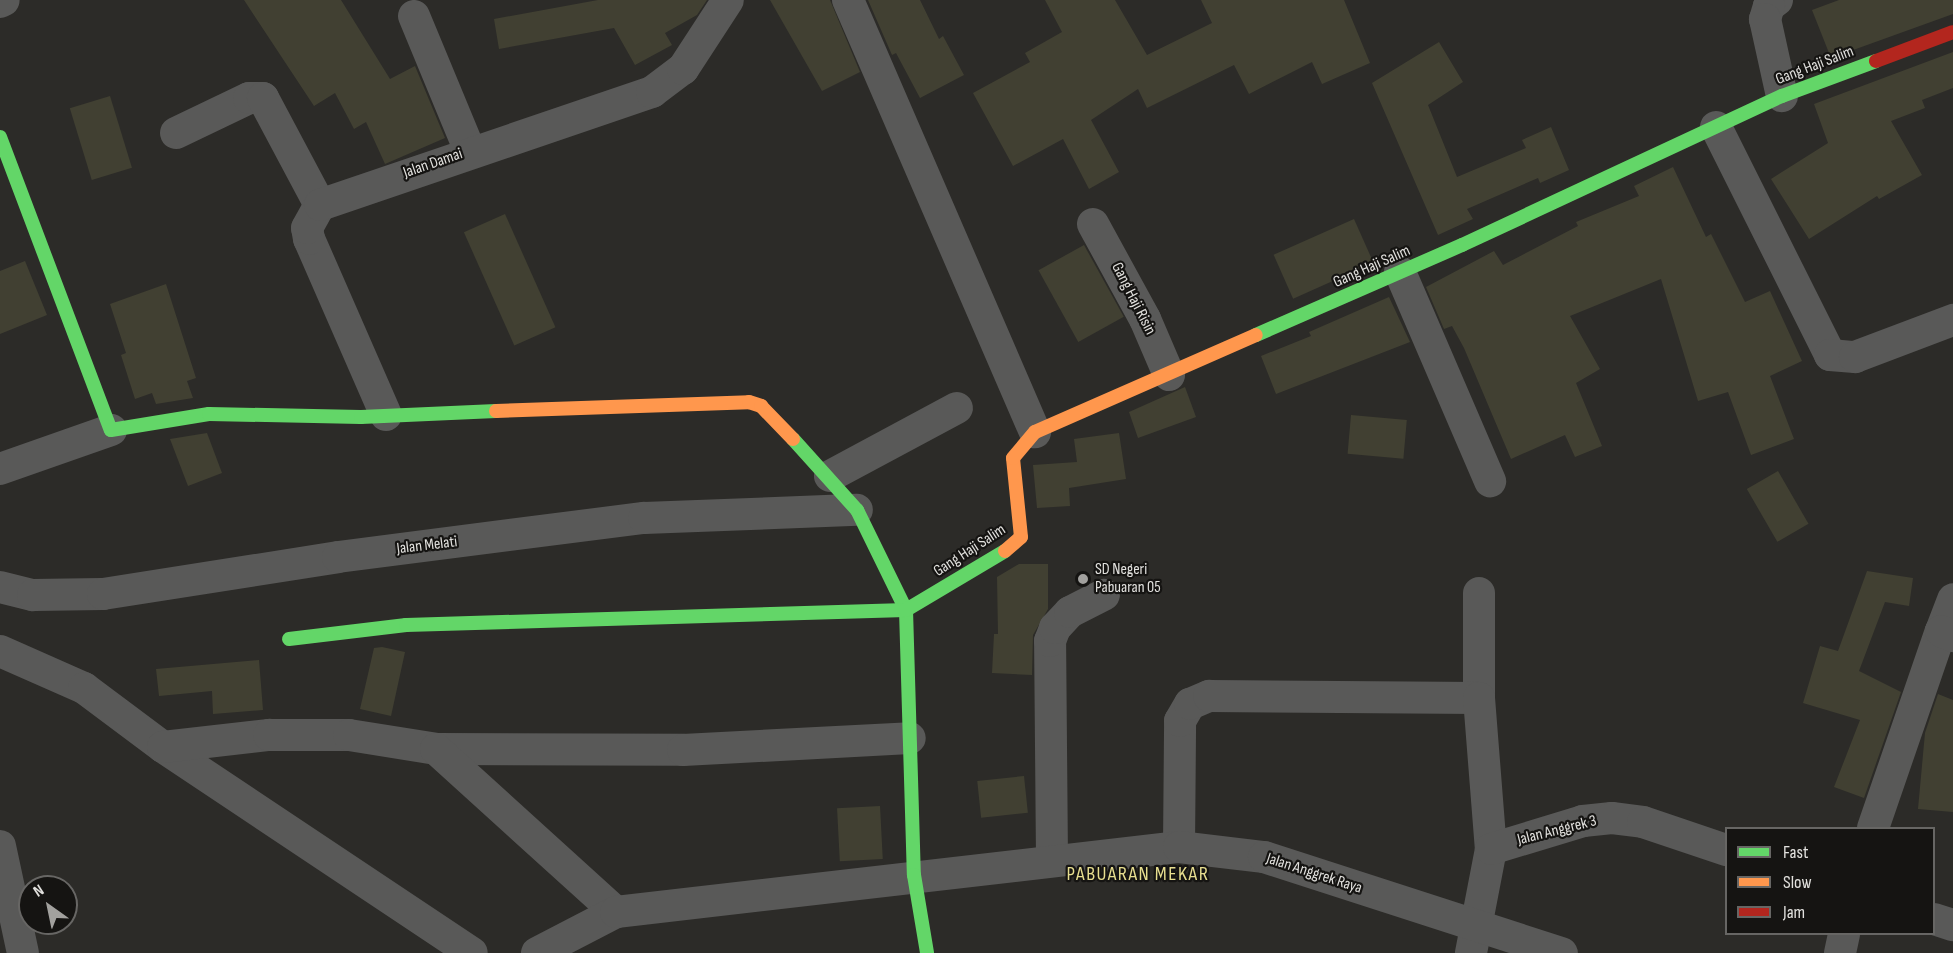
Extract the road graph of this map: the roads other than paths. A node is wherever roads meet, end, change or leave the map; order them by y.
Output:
1 (728, 0) edge
2 (848, 0) edge
3 (1777, 0) edge
4 (414, 16) dead end
5 (1953, 32) edge
6 (1782, 96) junction
7 (1716, 127) junction
8 (176, 134) dead end
9 (0, 137) edge
10 (470, 151) junction
11 (320, 205) junction
12 (1093, 224) dead end
13 (1400, 272) junction
14 (1953, 320) edge
15 (1168, 375) junction
16 (957, 408) dead end
17 (386, 415) junction
18 (111, 430) junction
19 (1035, 432) junction
20 (0, 469) edge
21 (830, 476) junction
22 (1490, 481) dead end
23 (858, 510) junction
24 (0, 588) edge
25 (1479, 593) dead end
26 (1104, 595) dead end
27 (1953, 599) edge
28 (906, 610) junction
29 (1947, 634) edge
30 (289, 639) dead end
31 (0, 651) edge
32 (1479, 698) junction
33 (910, 738) junction
34 (163, 747) junction
35 (436, 749) junction
36 (1873, 827) edge
37 (0, 846) edge
38 (1179, 847) junction
39 (1491, 849) junction
40 (1725, 850) edge
41 (1052, 861) junction
42 (914, 875) junction
43 (616, 912) junction
44 (1935, 919) edge
45 (1953, 925) edge
46 (1844, 935) edge
47 (1475, 940) edge
48 (23, 953) edge
49 (472, 953) edge
50 (537, 953) edge
51 (927, 953) edge
52 (1562, 953) edge
53 (1840, 953) edge

1 - 10 street, Jalan Damai
2 - 19 street
3 - 6 street
4 - 10 street
5 - 6 street, Gang Haji Salim
6 - 7 street, Gang Haji Salim
7 - 13 street, Gang Haji Salim
7 - 14 street
8 - 11 street
9 - 18 street
10 - 11 street, Jalan Damai
11 - 17 street
12 - 15 street, Gang Haji Risin
13 - 15 street, Gang Haji Salim
13 - 22 street
15 - 19 street, Gang Haji Salim
16 - 21 street
17 - 18 street
17 - 21 street
18 - 20 street
19 - 28 street, Gang Haji Salim
21 - 23 street
23 - 24 street, Jalan Melati
23 - 28 street
25 - 32 street
26 - 41 street
27 - 29 street
28 - 30 street
28 - 33 street
29 - 36 street
31 - 34 street
32 - 38 street
32 - 39 street
33 - 35 street
33 - 42 street
34 - 35 street
34 - 49 street
35 - 43 street
37 - 48 street
38 - 41 street, Jalan Anggrek Raya
38 - 47 street, Jalan Anggrek Raya
39 - 40 street, Jalan Anggrek 3
39 - 47 street
41 - 42 street, Jalan Anggrek Raya
42 - 43 street, Jalan Anggrek Raya
42 - 51 street
43 - 50 street
44 - 45 street
46 - 53 street
47 - 52 street, Jalan Anggrek Raya

